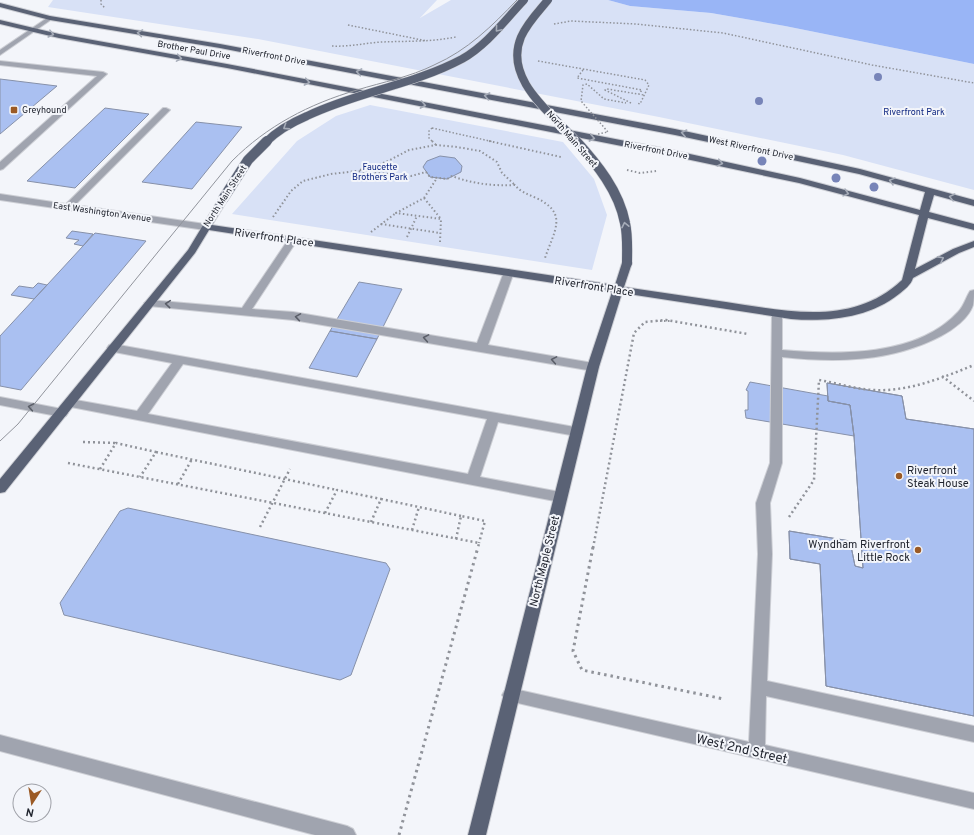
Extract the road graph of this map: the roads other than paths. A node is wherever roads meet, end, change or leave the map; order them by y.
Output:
1 (524, 0) edge
2 (548, 0) edge
3 (0, 5) edge
4 (50, 18) junction
5 (0, 22) edge
6 (34, 30) junction
7 (0, 53) edge
8 (0, 63) edge
9 (385, 98) joint
10 (525, 103) joint
11 (166, 110) dead end
12 (0, 167) edge
13 (930, 191) junction
14 (0, 197) edge
15 (974, 203) edge
16 (68, 207) junction
17 (925, 214) junction
18 (205, 227) junction
19 (974, 227) edge
20 (293, 240) junction
21 (974, 244) edge
22 (509, 272) junction
23 (909, 276) junction
24 (619, 290) junction
25 (974, 293) edge
26 (149, 303) junction
27 (245, 311) junction
28 (777, 313) junction
29 (113, 348) junction
30 (481, 348) junction
31 (777, 353) junction
32 (180, 360) junction
33 (592, 367) junction
34 (0, 401) edge
35 (70, 403) junction
36 (62, 413) junction
37 (140, 416) junction
38 (494, 416) junction
39 (576, 431) junction
40 (473, 480) junction
41 (0, 488) edge
42 (560, 497) junction
43 (759, 687) junction
44 (510, 695) junction
45 (974, 734) edge
46 (0, 744) edge
47 (757, 752) junction
48 (974, 801) edge
49 (347, 835) edge
50 (476, 835) edge

1 -> 18 main road, North Main Street, bridge
24 -> 2 main road, North Main Street, bridge
3 - 4 main road, Riverfront Drive
4 - 6 street
10 -> 4 main road, Riverfront Drive
5 - 6 main road, Brother Paul Drive
6 - 7 street
6 -> 9 main road, Brother Paul Drive
8 - 12 street
9 -> 17 main road, Riverfront Drive
13 -> 10 main road, West Riverfront Drive
11 - 16 street
15 -> 13 main road, West Riverfront Drive
13 - 17 main road
14 - 16 street, East Washington Avenue
16 - 18 street, East Washington Avenue
17 - 19 main road, Riverfront Drive
17 - 23 main road, Riverfront Place
18 - 20 main road, Riverfront Place
18 - 26 main road, North Main Street
20 - 22 main road, Riverfront Place
20 - 27 street
23 -> 21 main road
22 - 24 main road, Riverfront Place
22 - 30 street
23 - 28 main road, Riverfront Place
24 - 28 main road, Riverfront Place
24 - 33 main road, North Maple Street
25 - 31 street
27 -> 26 street
26 - 29 main road, North Main Street
30 -> 27 street
28 - 31 street
29 - 32 street
29 - 35 main road, North Main Street
33 -> 30 street
31 - 43 street
32 - 37 street
32 - 38 street
33 - 39 main road, North Maple Street
36 -> 34 street
35 - 36 main road, North Main Street
35 - 37 street
36 - 41 main road, North Main Street
37 - 40 street
38 - 39 street
38 - 40 street
39 - 42 main road, North Maple Street
40 - 42 street
42 - 44 main road, North Maple Street
43 - 45 street
43 - 47 street
44 - 47 street, West 2nd Street
44 - 50 main road, North Maple Street
46 - 49 street
47 - 48 street, West 2nd Street

